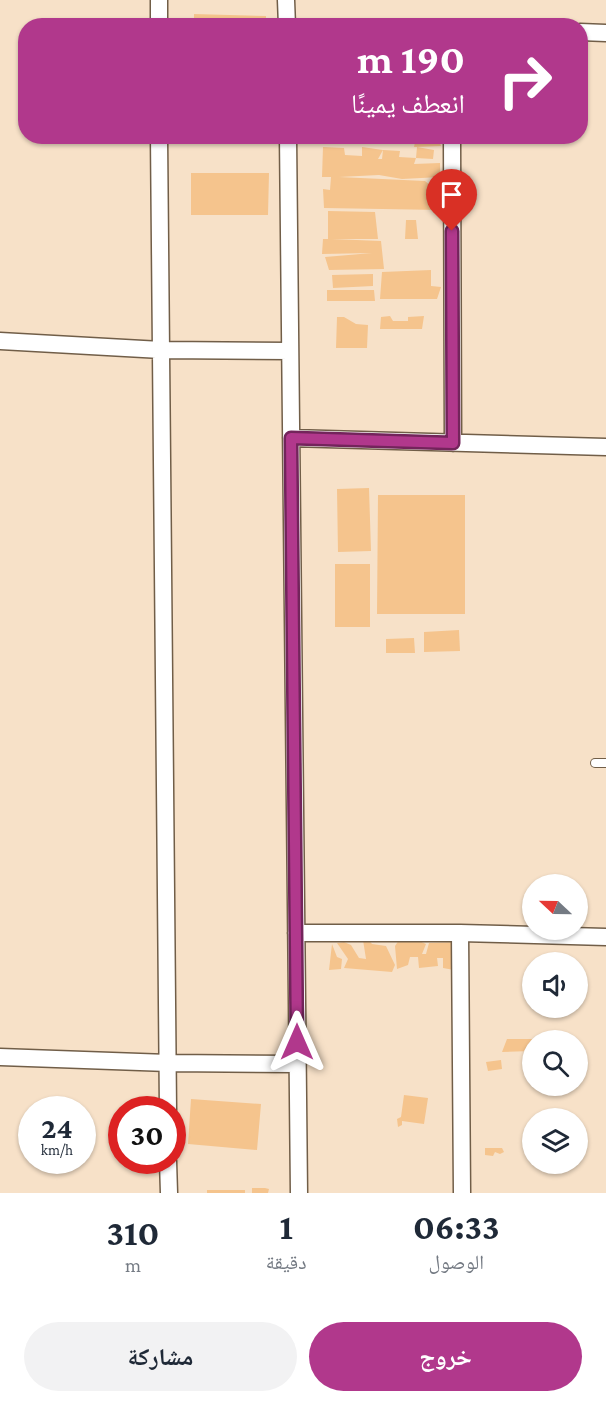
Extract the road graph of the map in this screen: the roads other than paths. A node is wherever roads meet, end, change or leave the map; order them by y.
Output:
1 (159, 0) edge
2 (286, 0) edge
3 (159, 18) edge
4 (287, 18) edge
5 (588, 32) edge
6 (606, 33) edge
7 (159, 144) edge
8 (288, 144) edge
9 (452, 144) edge
10 (0, 341) edge
11 (161, 350) junction
12 (290, 351) junction
13 (291, 438) junction
14 (453, 443) junction
15 (606, 447) edge
16 (595, 763) dead end
17 (606, 763) edge
18 (296, 933) junction
19 (460, 933) junction
20 (606, 937) edge
21 (0, 1057) edge
22 (168, 1063) junction
23 (297, 1064) junction
24 (168, 1096) edge
25 (168, 1174) edge
26 (169, 1193) edge
27 (299, 1193) edge
28 (462, 1193) edge

1 - 3 street
2 - 4 street
5 - 6 street
7 - 11 street
8 - 12 street
9 - 14 street
10 - 11 street
11 - 12 street
11 - 22 street
12 - 13 street
13 - 14 street
13 - 18 street
14 - 15 street
16 - 17 lane
18 - 19 street
18 - 23 street
19 - 20 street
19 - 28 street
21 - 22 street
22 - 23 street
22 - 24 street
23 - 27 street
25 - 26 street

